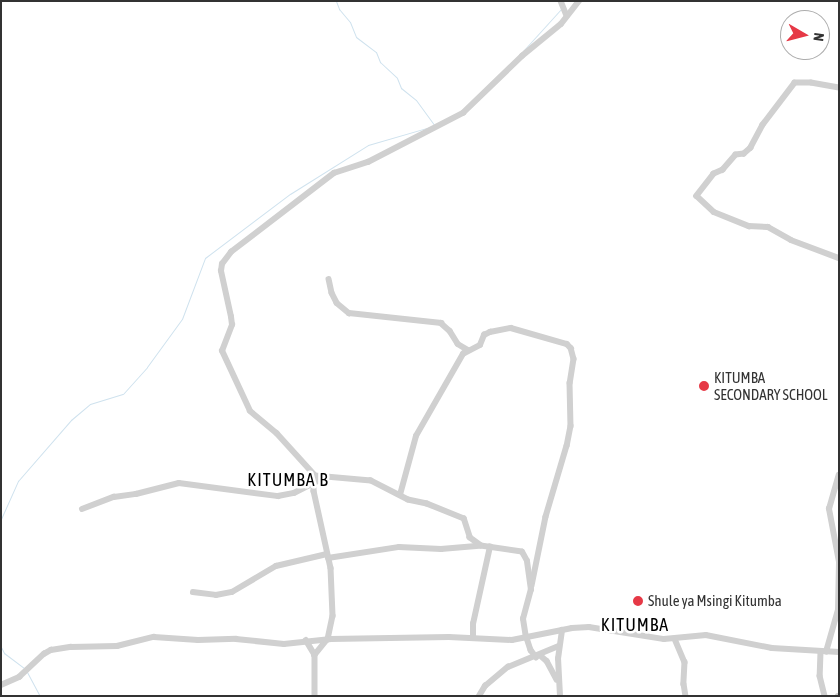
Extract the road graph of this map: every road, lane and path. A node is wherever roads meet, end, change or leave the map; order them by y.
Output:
1 (561, 1) edge
2 (579, 1) edge
3 (567, 16) junction
4 (839, 88) edge
5 (839, 258) edge
6 (330, 278) dead end
7 (468, 350) junction
8 (312, 474) junction
9 (839, 475) edge
10 (323, 478) junction
11 (314, 482) junction
12 (400, 495) junction
13 (82, 509) dead end
14 (836, 526) edge
15 (481, 546) junction
16 (490, 547) junction
17 (328, 556) junction
18 (531, 590) junction
19 (193, 592) dead end
20 (562, 630) junction
21 (473, 638) junction
22 (527, 638) junction
23 (328, 639) junction
24 (675, 639) junction
25 (306, 640) junction
26 (559, 646) junction
27 (824, 652) junction
28 (839, 652) edge
29 (315, 654) junction
30 (538, 656) junction
31 (1, 685) edge
32 (559, 685) junction
33 (315, 696) edge
34 (479, 696) edge
35 (560, 696) edge
36 (686, 696) edge
37 (826, 696) edge

1 - 3 street
2 - 3 street
3 - 8 street
4 - 5 street
6 - 7 street
7 - 12 street
7 - 18 street
8 - 10 street
8 - 11 street
9 - 14 street
10 - 11 street
10 - 12 street
11 - 13 street
11 - 17 street
12 - 15 street
14 - 27 street
15 - 16 street
15 - 17 street
16 - 18 street
16 - 21 street
17 - 19 street
17 - 23 street
18 - 22 street
20 - 22 street
20 - 24 street
20 - 26 street
21 - 22 street
21 - 23 street
22 - 30 street
23 - 25 street
23 - 29 street
24 - 27 street
24 - 36 street
25 - 29 street
25 - 31 street
26 - 30 street
26 - 32 street
27 - 28 street
27 - 37 street
29 - 33 street
30 - 32 street
30 - 34 street
32 - 35 street

